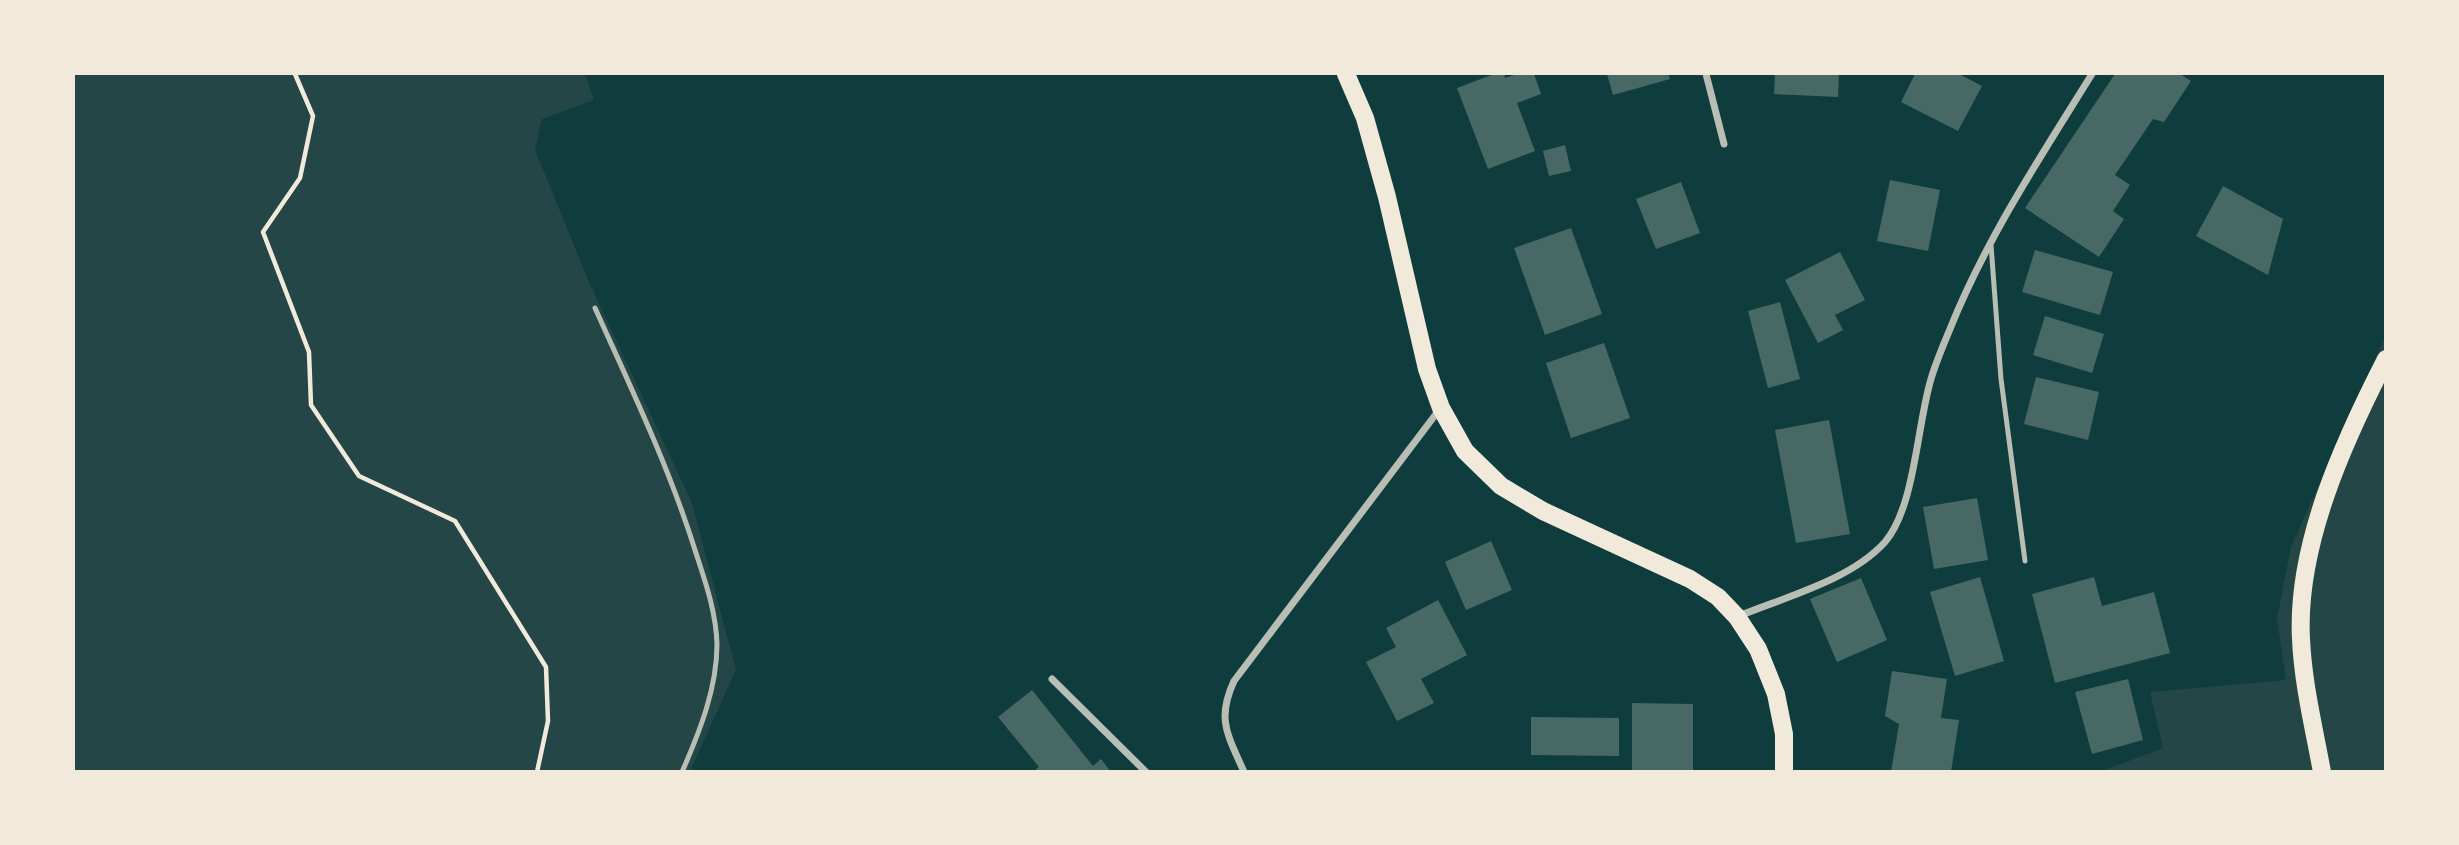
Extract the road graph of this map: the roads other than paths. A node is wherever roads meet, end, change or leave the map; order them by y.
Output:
1 (1346, 74) edge
2 (1706, 74) edge
3 (2092, 74) edge
4 (1724, 144) dead end
5 (1991, 242) junction
6 (595, 308) dead end
7 (2385, 359) edge
8 (1441, 408) junction
9 (2025, 561) dead end
10 (1737, 617) junction
11 (1052, 678) dead end
12 (682, 772) edge
13 (1146, 772) edge
14 (1244, 772) edge
15 (1784, 772) edge
16 (2322, 772) edge

1 - 8 main road
2 - 4 street
3 - 5 street
5 - 9 lane
5 - 10 street
6 - 12 lane
7 - 16 main road
8 - 10 main road
8 - 14 street
10 - 15 main road
11 - 13 street

